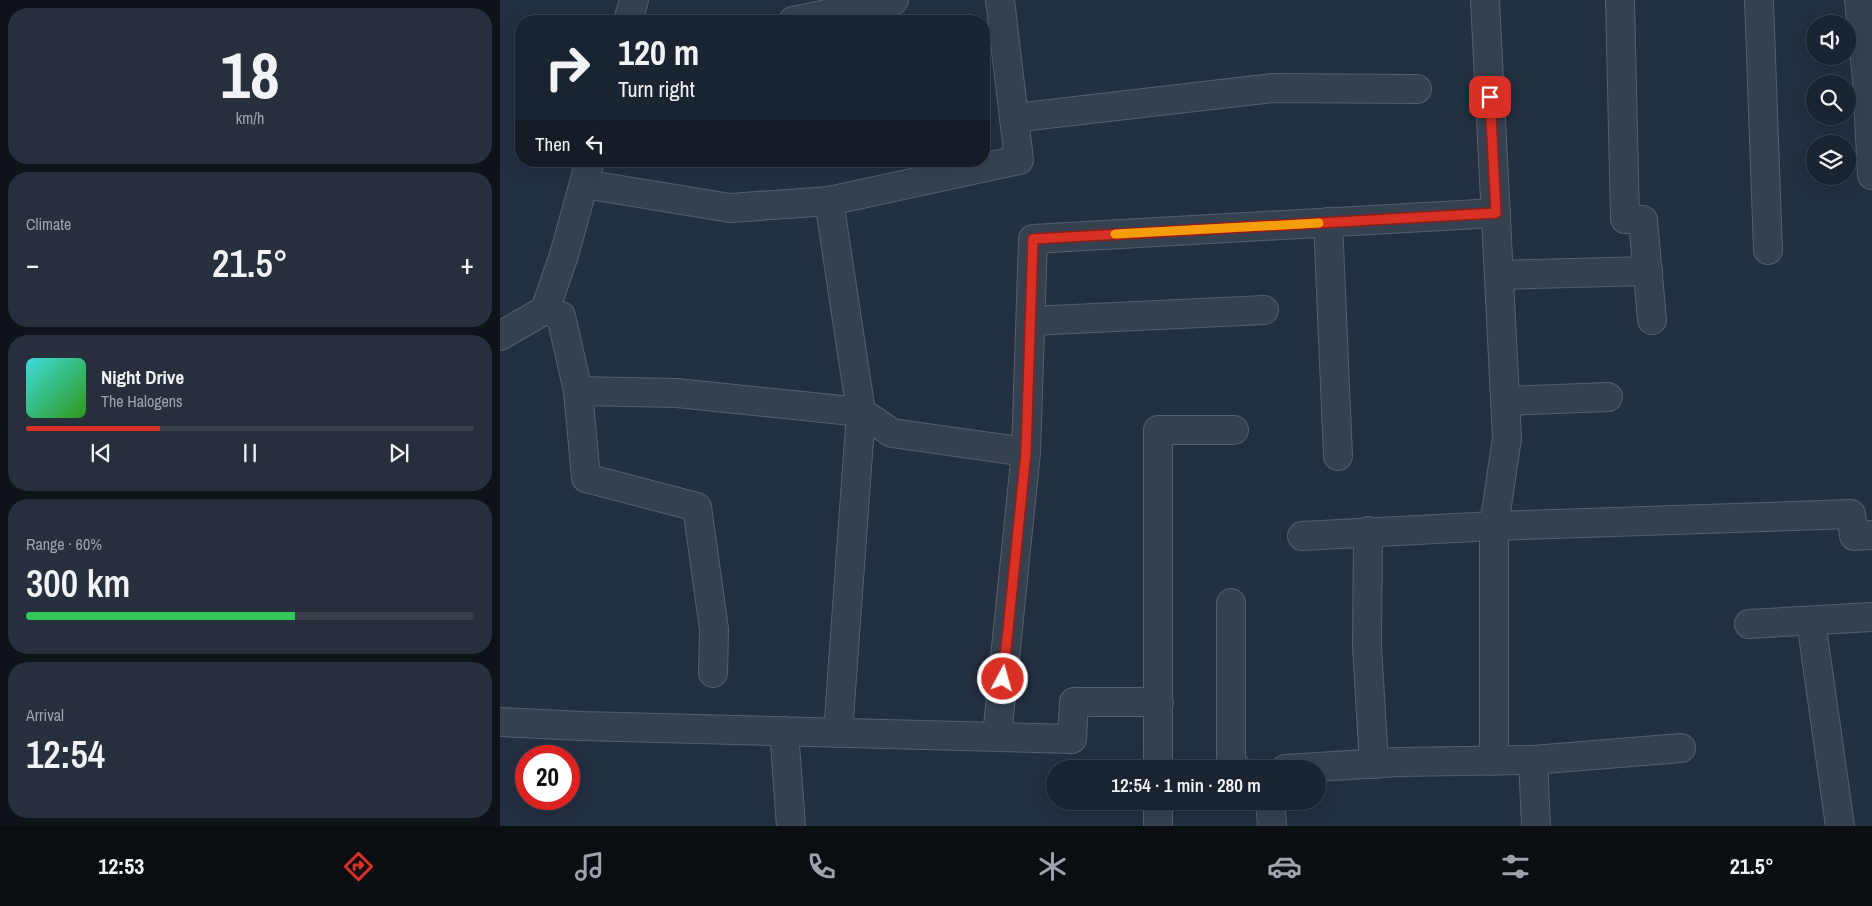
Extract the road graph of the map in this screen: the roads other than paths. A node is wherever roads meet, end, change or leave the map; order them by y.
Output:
1 (619, 0) edge
2 (634, 0) edge
3 (894, 0) edge
4 (1000, 0) edge
5 (1485, 0) edge
6 (1620, 0) edge
7 (1759, 0) edge
8 (1859, 0) edge
9 (621, 15) edge
10 (630, 15) edge
11 (822, 15) edge
12 (1417, 89) dead end
13 (1014, 118) junction
14 (990, 166) edge
15 (987, 167) edge
16 (587, 172) edge
17 (1872, 175) edge
18 (829, 201) junction
19 (1496, 213) junction
20 (1328, 222) junction
21 (1768, 250) dead end
22 (1648, 271) junction
23 (1499, 275) junction
24 (545, 310) junction
25 (1264, 310) dead end
26 (1652, 320) dead end
27 (1031, 321) junction
28 (500, 336) edge
29 (578, 391) junction
30 (1608, 398) dead end
31 (1505, 401) junction
32 (862, 412) junction
33 (1234, 430) dead end
34 (1026, 452) junction
35 (1338, 456) dead end
36 (1494, 526) junction
37 (1368, 531) junction
38 (1302, 536) dead end
39 (1872, 536) edge
40 (1232, 603) dead end
41 (1872, 617) edge
42 (1811, 621) junction
43 (1749, 624) dead end
44 (713, 673) dead end
45 (1159, 702) junction
46 (500, 722) edge
47 (784, 732) junction
48 (838, 733) junction
49 (997, 736) junction
50 (1682, 748) dead end
51 (1158, 760) edge
52 (1232, 760) edge
53 (1533, 760) junction
54 (1494, 761) junction
55 (1374, 764) junction
56 (1326, 767) edge
57 (1158, 810) edge
58 (1271, 810) edge
59 (790, 826) edge
60 (1158, 826) edge
61 (1272, 826) edge
62 (1536, 826) edge
63 (1840, 826) edge

1 - 9 street
2 - 10 street
3 - 11 street
4 - 13 street
5 - 19 street
6 - 22 street
7 - 21 street
8 - 17 street
12 - 13 street
13 - 14 street
15 - 18 street
16 - 18 street
16 - 24 street
18 - 32 street
19 - 20 street
19 - 23 street
20 - 27 street
20 - 35 street
22 - 23 street
22 - 26 street
23 - 31 street
24 - 28 street
24 - 29 street
25 - 27 street
27 - 34 street
29 - 32 street
29 - 44 street
30 - 31 street
31 - 36 street
32 - 34 street
32 - 48 street
33 - 45 street
34 - 49 street
36 - 37 street
36 - 39 street
36 - 54 street
37 - 38 street
37 - 55 street
40 - 52 street
41 - 42 street
42 - 43 street
42 - 63 street
45 - 49 street
45 - 51 street
46 - 47 street
47 - 48 street
47 - 59 street
48 - 49 street
50 - 53 street
53 - 54 street
53 - 62 street
54 - 55 street
55 - 56 street
57 - 60 street
58 - 61 street

